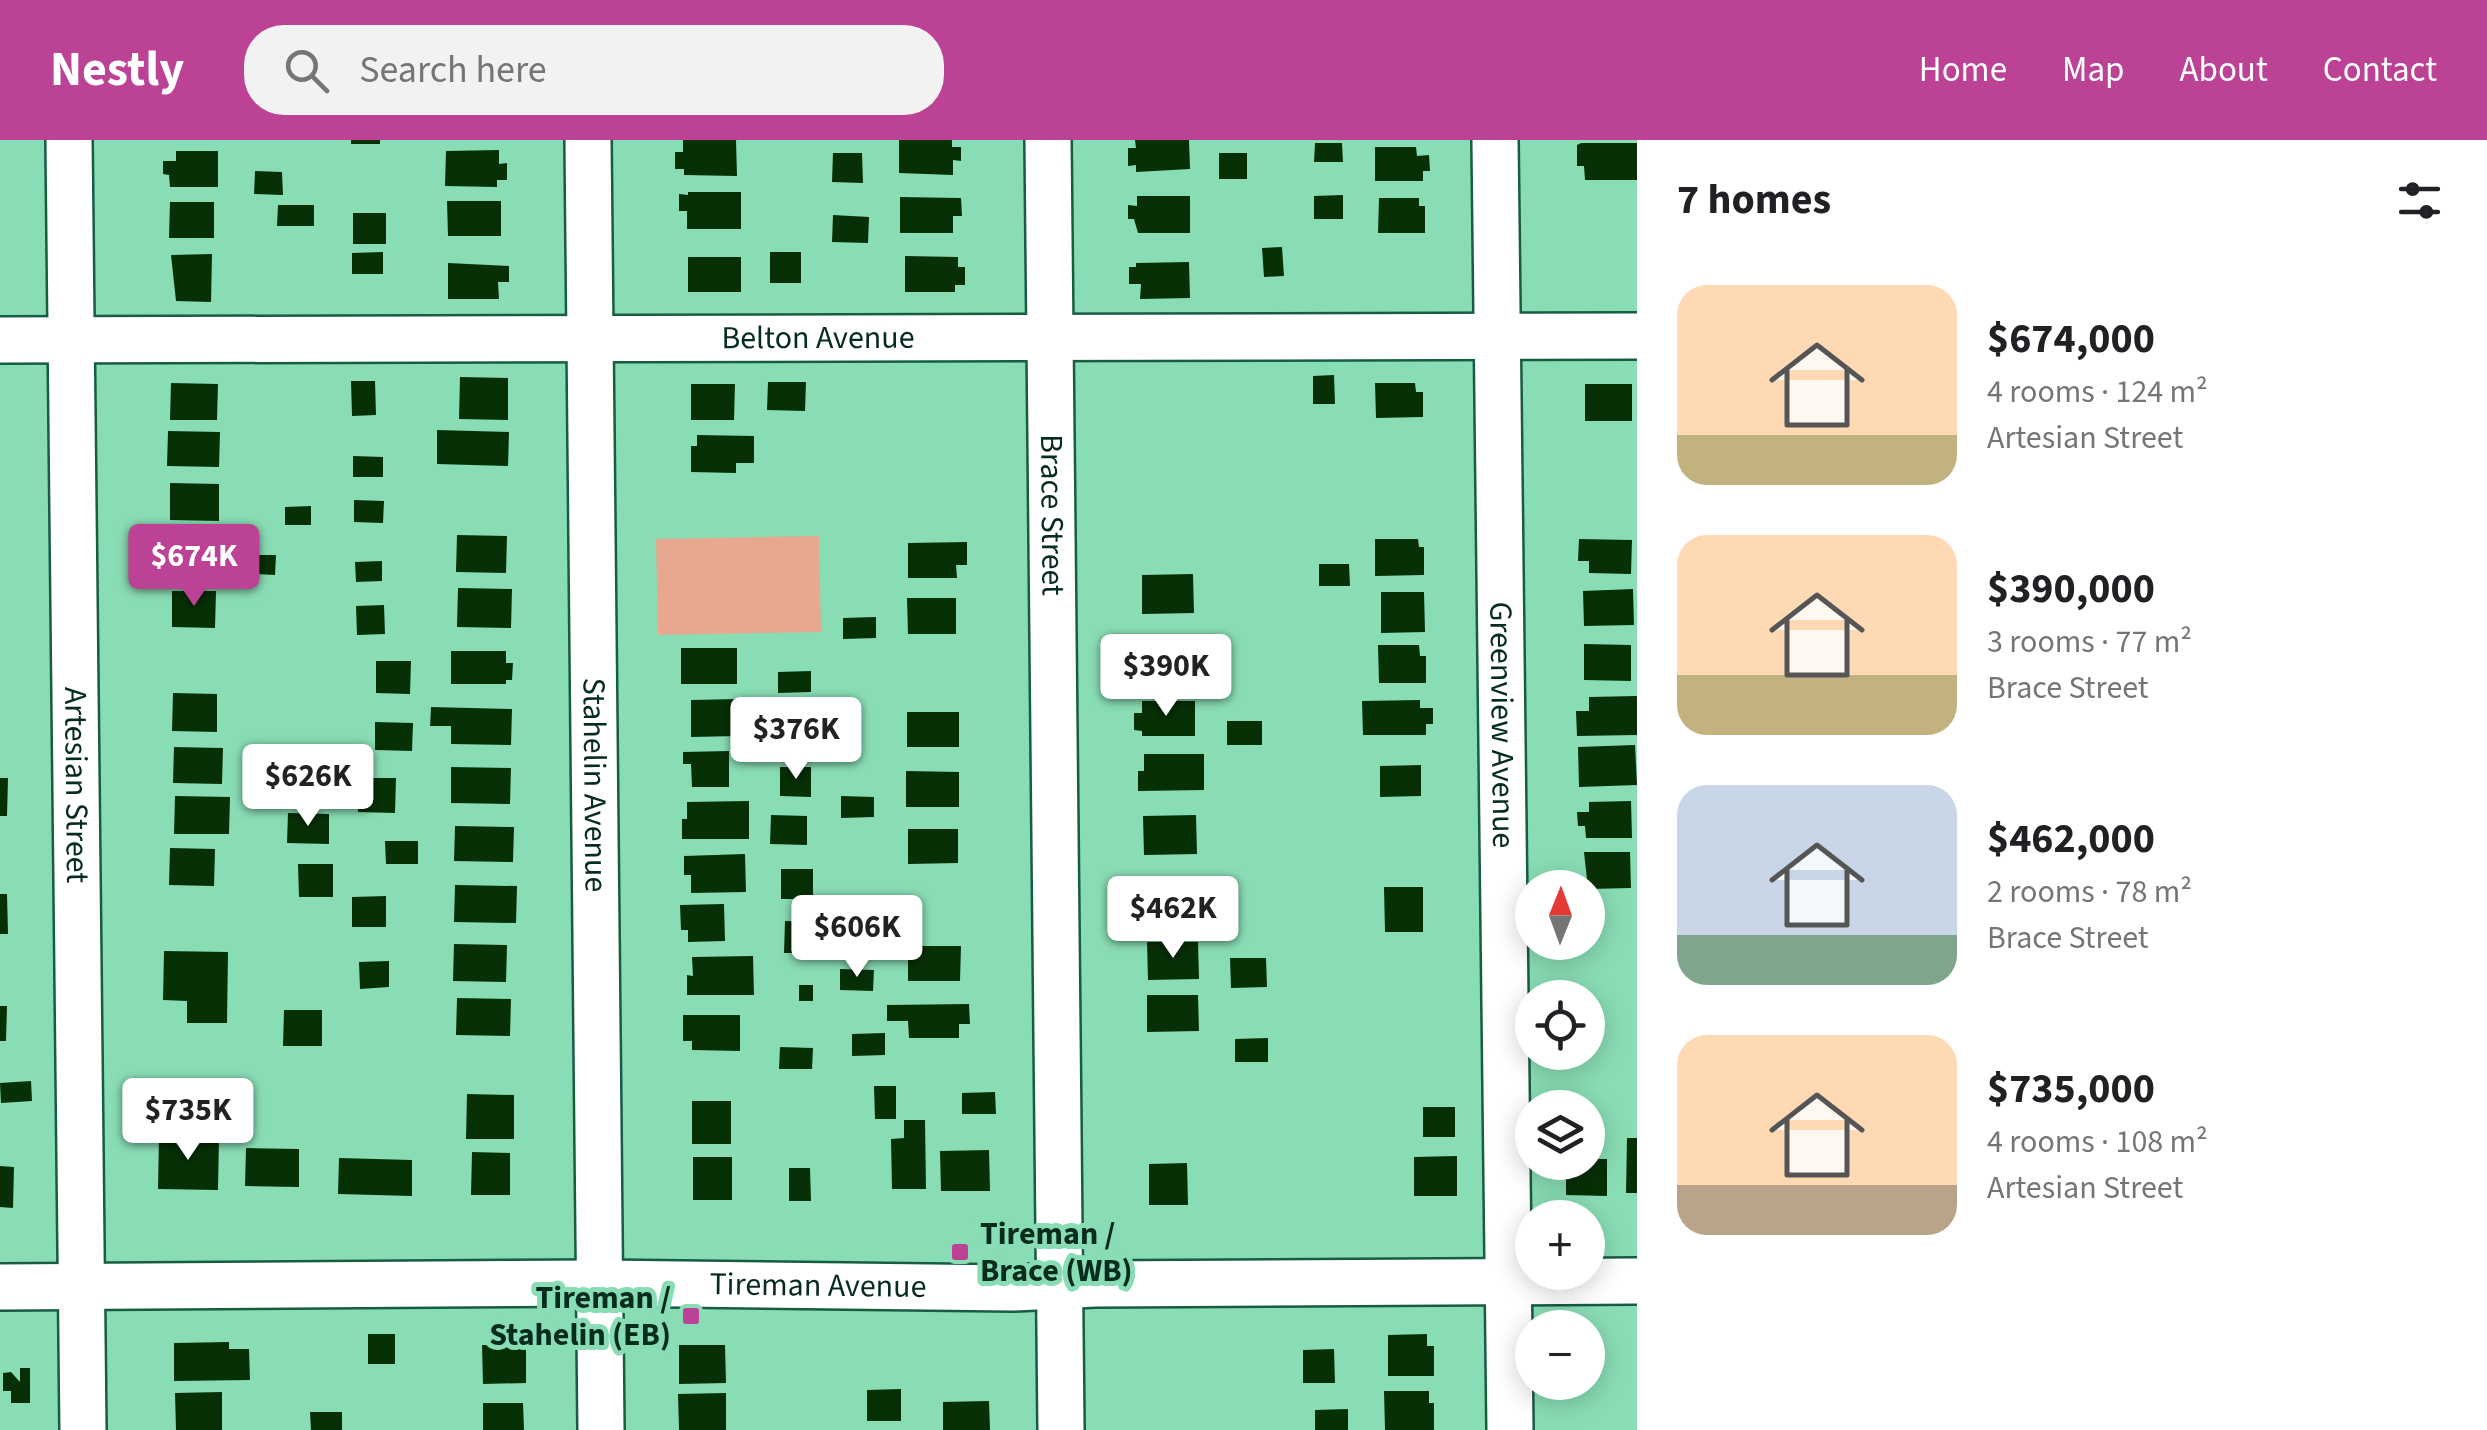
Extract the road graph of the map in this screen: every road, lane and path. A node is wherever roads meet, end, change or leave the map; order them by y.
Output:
1 (69, 140) edge
2 (588, 140) edge
3 (1048, 140) edge
4 (1495, 140) edge
5 (1637, 336) edge
6 (1496, 338) junction
7 (0, 340) edge
8 (71, 340) junction
9 (590, 340) junction
10 (1050, 340) junction
11 (1637, 1281) edge
12 (1508, 1282) junction
13 (600, 1283) junction
14 (1059, 1284) junction
15 (82, 1286) junction
16 (0, 1287) edge
17 (83, 1430) edge
18 (602, 1430) edge
19 (1062, 1430) edge
20 (1510, 1430) edge

1 - 8 street, Artesian Street
2 - 9 street, Stahelin Avenue
3 - 10 street, Brace Street
4 - 6 street, Greenview Avenue
5 - 6 street, Belton Avenue
6 - 10 street, Belton Avenue
6 - 12 street, Greenview Avenue
7 - 8 street, Belton Avenue
8 - 9 street, Belton Avenue
8 - 15 street, Artesian Street
9 - 10 street, Belton Avenue
9 - 13 street, Stahelin Avenue
10 - 14 street, Brace Street
11 - 12 street, Tireman Avenue
12 - 14 street, Tireman Avenue
12 - 20 street, Greenview Avenue
13 - 14 street, Tireman Avenue
13 - 15 street, Tireman Avenue
13 - 18 street, Stahelin Avenue
14 - 19 street, Brace Street
15 - 16 street, Tireman Avenue
15 - 17 street, Artesian Street

